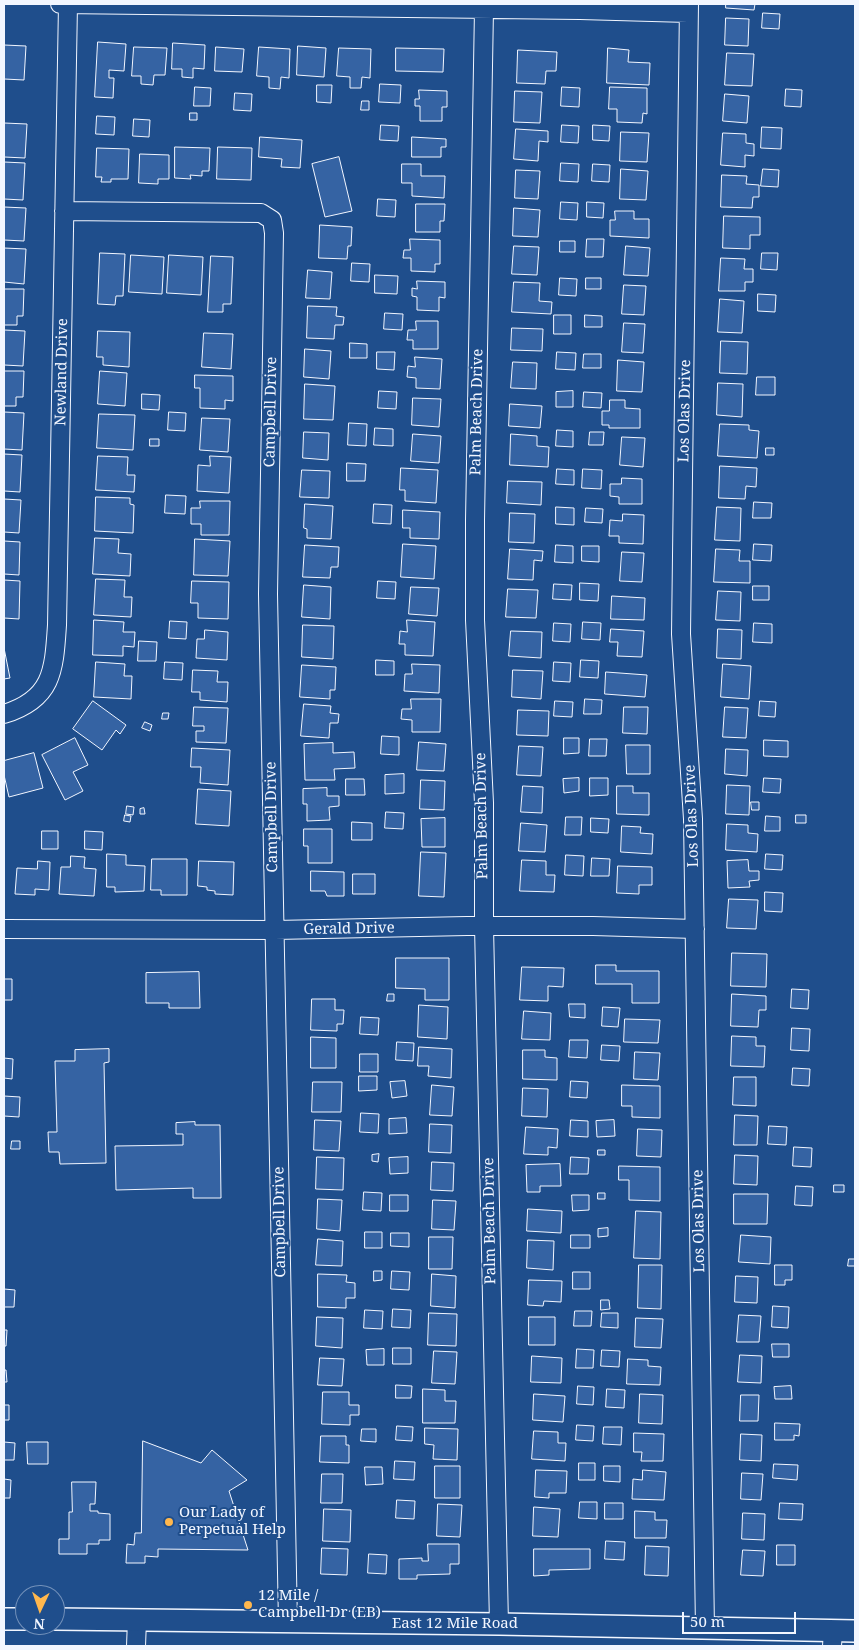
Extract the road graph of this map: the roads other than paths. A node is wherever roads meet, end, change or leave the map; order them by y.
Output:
1 (60, 4) edge
2 (68, 4) edge
3 (689, 8) edge
4 (484, 9) junction
5 (64, 211) junction
6 (4, 714) edge
7 (484, 926) junction
8 (4, 929) edge
9 (695, 929) junction
10 (275, 930) junction
11 (65, 1619) edge
12 (137, 1620) junction
13 (288, 1623) junction
14 (499, 1624) junction
15 (705, 1629) junction
16 (855, 1631) edge
17 (833, 1639) edge
18 (136, 1646) edge

1 - 2 street
2 - 4 street
2 - 5 street, Newland Drive
3 - 4 street
3 - 9 street, Los Olas Drive
4 - 7 street, Palm Beach Drive
5 - 6 street, Newland Drive
5 - 10 street, Campbell Drive
7 - 9 street, Gerald Drive
7 - 10 street, Gerald Drive
7 - 14 street, Palm Beach Drive
8 - 10 street, Gerald Drive
9 - 15 street, Los Olas Drive
10 - 13 street, Campbell Drive
11 - 12 main road, East 12 Mile Road
12 - 13 main road, East 12 Mile Road
12 - 18 street
13 - 14 main road, East 12 Mile Road
14 - 15 main road, East 12 Mile Road
15 - 17 main road, East 12 Mile Road
16 - 17 main road, East 12 Mile Road

